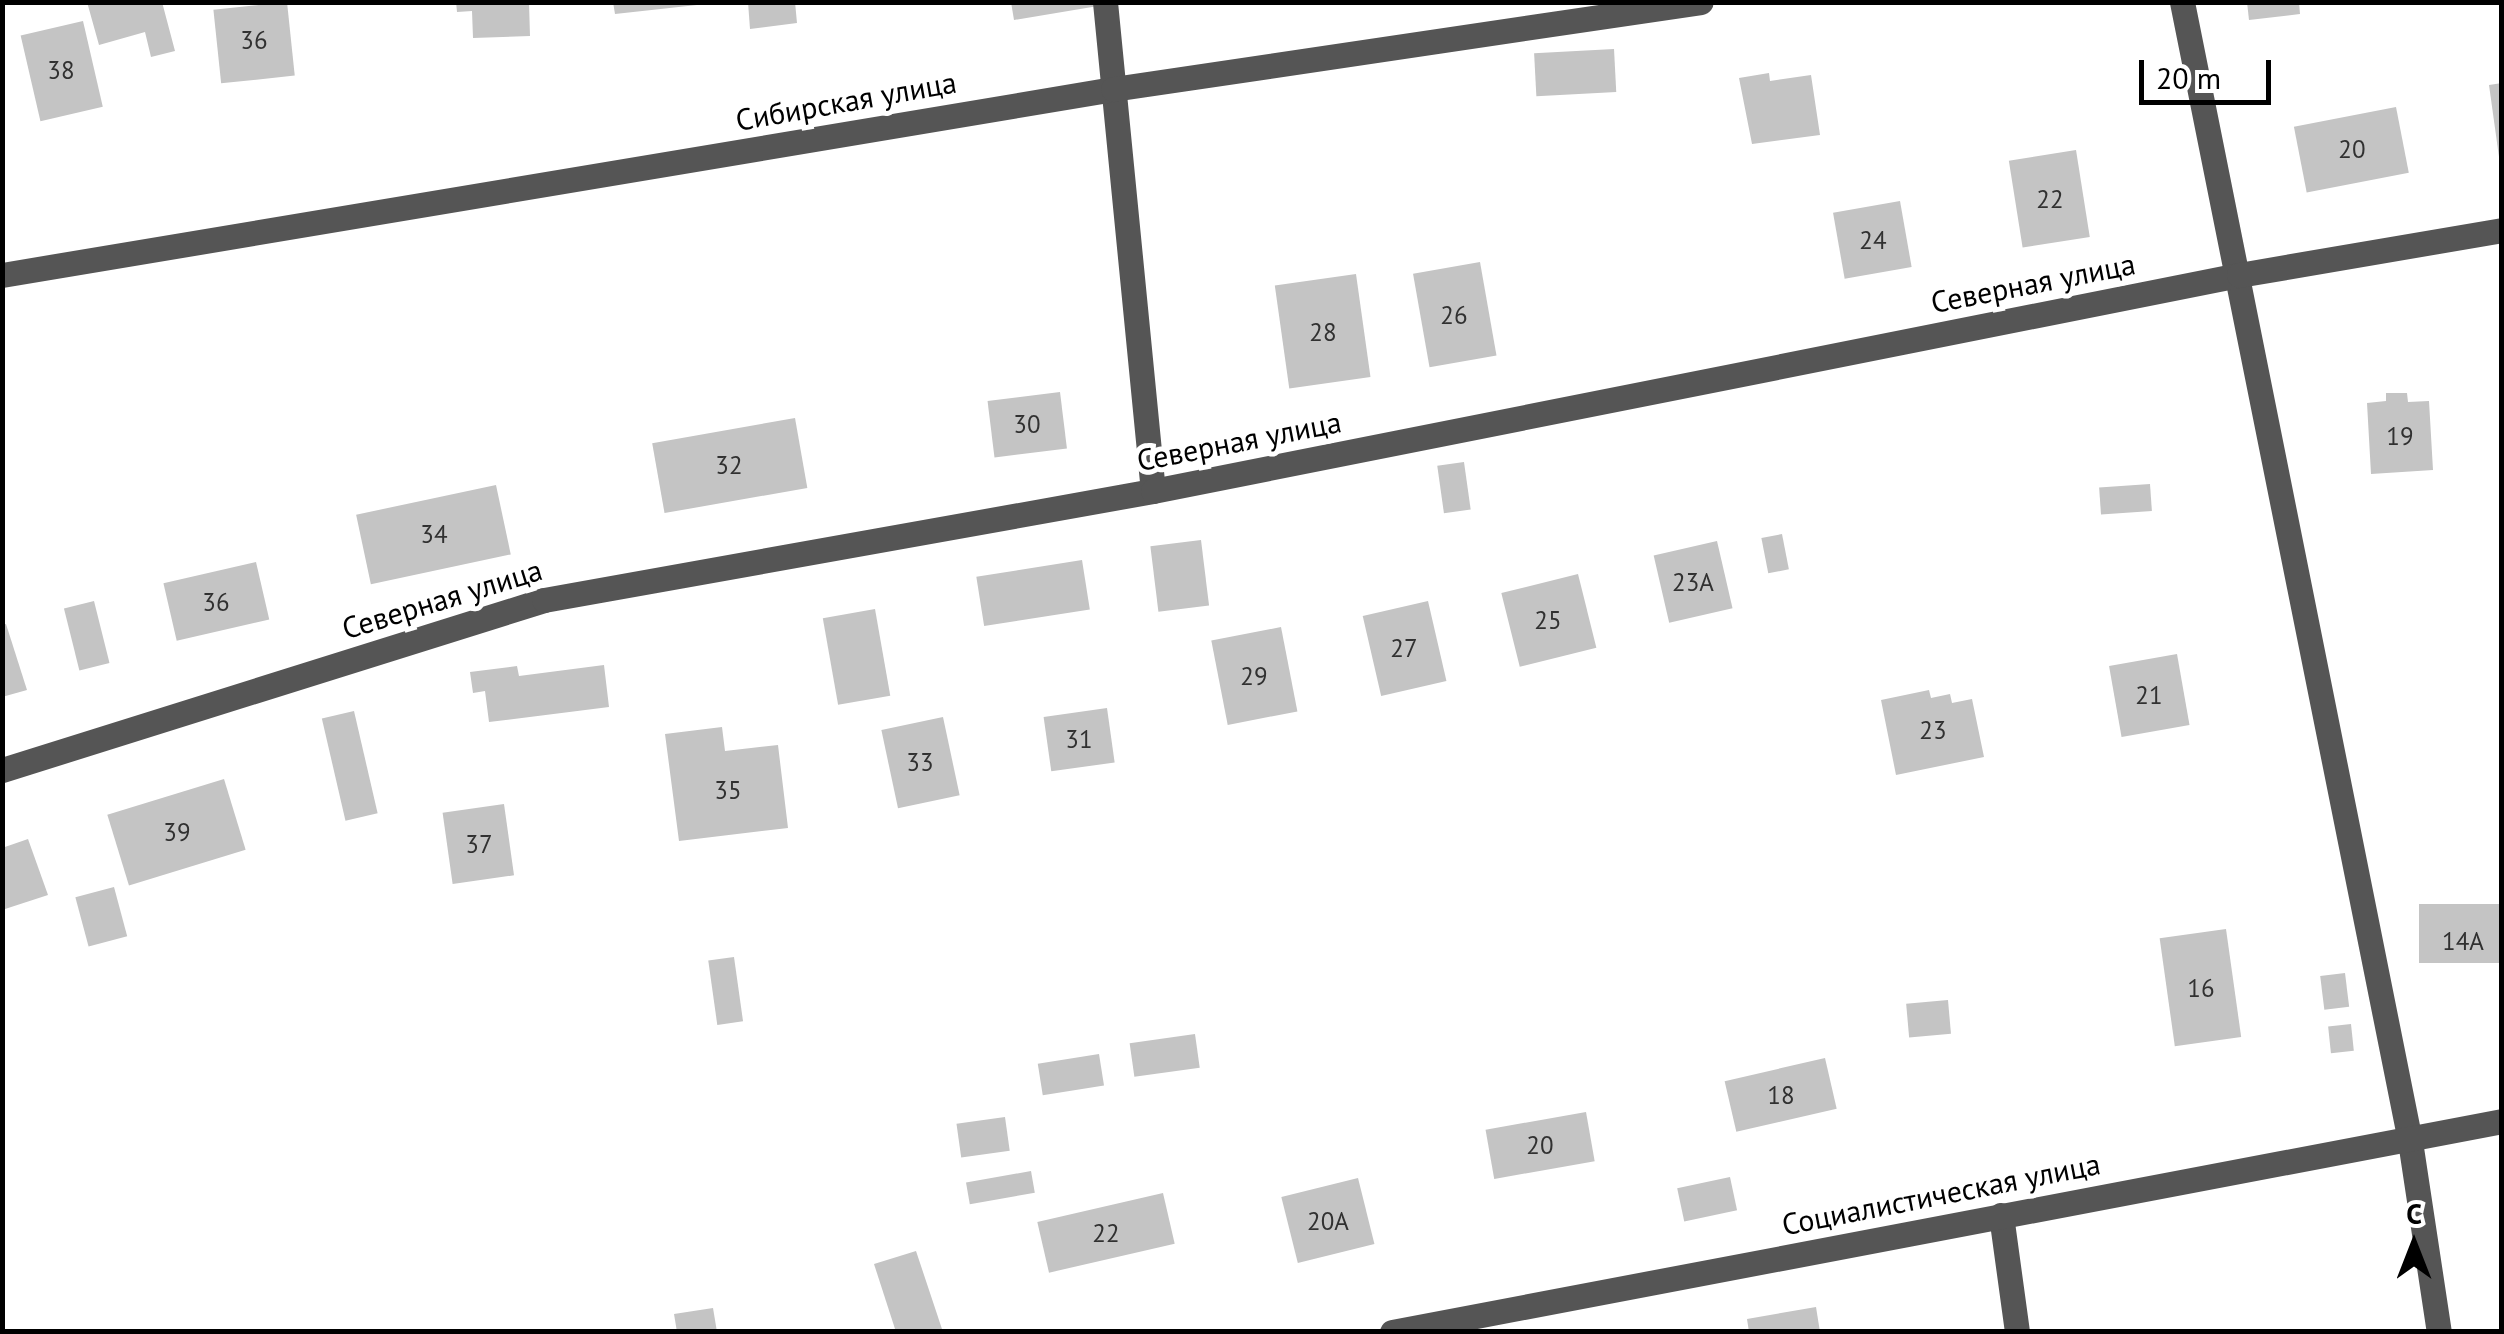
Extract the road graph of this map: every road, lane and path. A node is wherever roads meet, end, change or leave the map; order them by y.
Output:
1 (1105, 2) edge
2 (1701, 2) edge
3 (2182, 2) edge
4 (1113, 89) junction
5 (2502, 230) edge
6 (2, 275) edge
7 (2239, 275) junction
8 (1153, 491) junction
9 (2, 770) edge
10 (2502, 1120) edge
11 (2410, 1141) junction
12 (2001, 1215) junction
13 (1392, 1332) edge
14 (2017, 1332) edge
15 (2438, 1332) edge

1 - 4 street
2 - 4 street, Сибирская улица
3 - 7 street
4 - 6 street, Сибирская улица
4 - 8 street
5 - 7 street, Северная улица
7 - 8 street, Северная улица
7 - 11 street
8 - 9 street, Северная улица
10 - 11 street, Социалистическая улица
11 - 12 street, Социалистическая улица
11 - 15 street
12 - 13 street, Социалистическая улица
12 - 14 street

